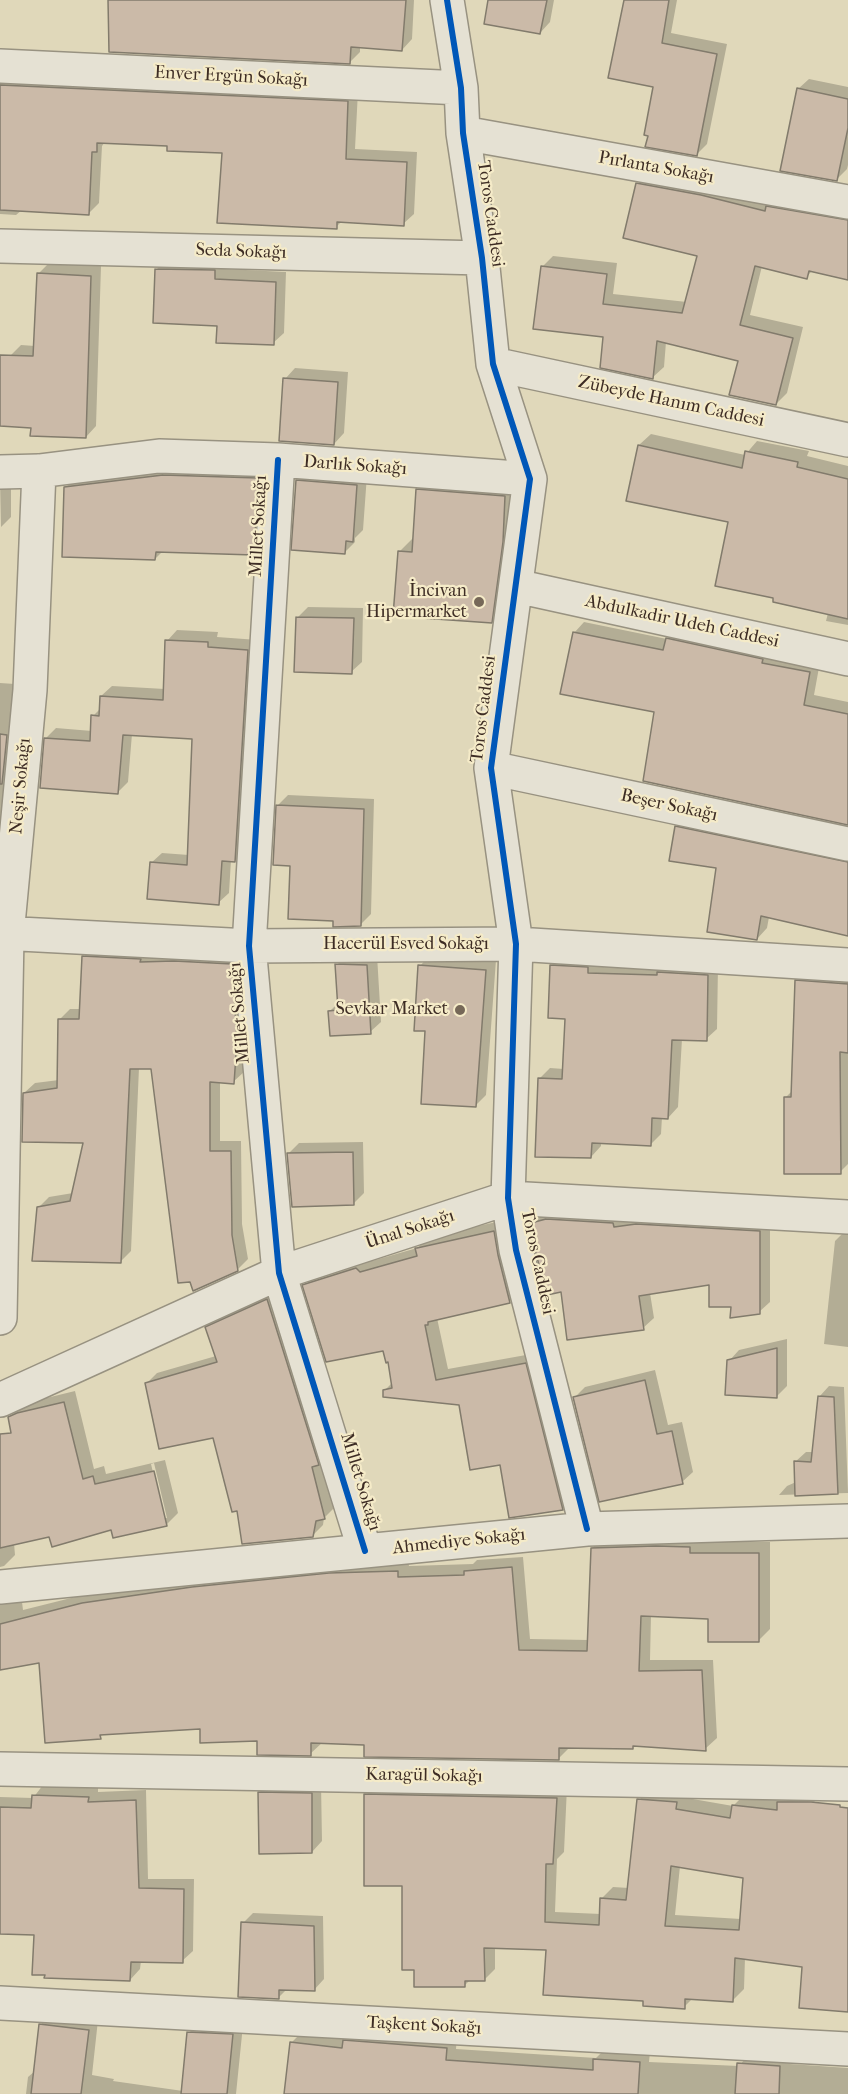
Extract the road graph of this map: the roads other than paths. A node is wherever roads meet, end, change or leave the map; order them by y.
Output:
1 (447, 0) edge
2 (0, 66) edge
3 (461, 88) junction
4 (463, 133) junction
5 (848, 202) edge
6 (0, 246) edge
7 (482, 258) junction
8 (493, 364) junction
9 (848, 440) edge
10 (278, 460) junction
11 (39, 471) junction
12 (0, 472) edge
13 (530, 479) junction
14 (516, 586) junction
15 (848, 659) edge
16 (491, 768) junction
17 (848, 844) edge
18 (4, 934) edge
19 (516, 944) junction
20 (249, 946) junction
21 (848, 965) edge
22 (508, 1198) junction
23 (848, 1217) edge
24 (279, 1273) junction
25 (0, 1318) edge
26 (0, 1400) edge
27 (848, 1521) edge
28 (587, 1529) junction
29 (365, 1551) junction
30 (0, 1587) edge
31 (0, 1769) edge
32 (848, 1784) edge
33 (0, 2003) edge
34 (848, 2049) edge

1 - 3 street, Toros Caddesi
2 - 3 street, Enver Ergün Sokağı
3 - 4 street, Toros Caddesi
4 - 5 street, Pırlanta Sokağı
4 - 7 street, Toros Caddesi
6 - 7 street, Seda Sokağı
7 - 8 street, Toros Caddesi
8 - 9 street, Zübeyde Hanım Caddesi
8 - 13 street, Toros Caddesi
10 - 11 street, Darlık Sokağı
10 - 13 street, Darlık Sokağı
10 - 20 street, Millet Sokağı
11 - 12 street, Darlık Sokağı
11 - 18 street, Neşir Sokağı
13 - 14 street, Toros Caddesi
14 - 15 street, Abdulkadir Udeh Caddesi
14 - 16 street, Toros Caddesi
16 - 17 street, Beşer Sokağı
16 - 19 street, Toros Caddesi
18 - 20 street, Hacerül Esved Sokağı
18 - 25 street, Neşir Sokağı
19 - 20 street, Hacerül Esved Sokağı
19 - 21 street, Hacerül Esved Sokağı
19 - 22 street, Toros Caddesi
20 - 24 street, Millet Sokağı
22 - 23 street, Ünal Sokağı
22 - 24 street, Ünal Sokağı
22 - 28 street, Toros Caddesi
24 - 26 street, Ünal Sokağı
24 - 29 street, Millet Sokağı
27 - 28 street, Ahmediye Sokağı
28 - 29 street, Ahmediye Sokağı
29 - 30 street, Ahmediye Sokağı
31 - 32 street, Karagül Sokağı
33 - 34 street, Taşkent Sokağı

